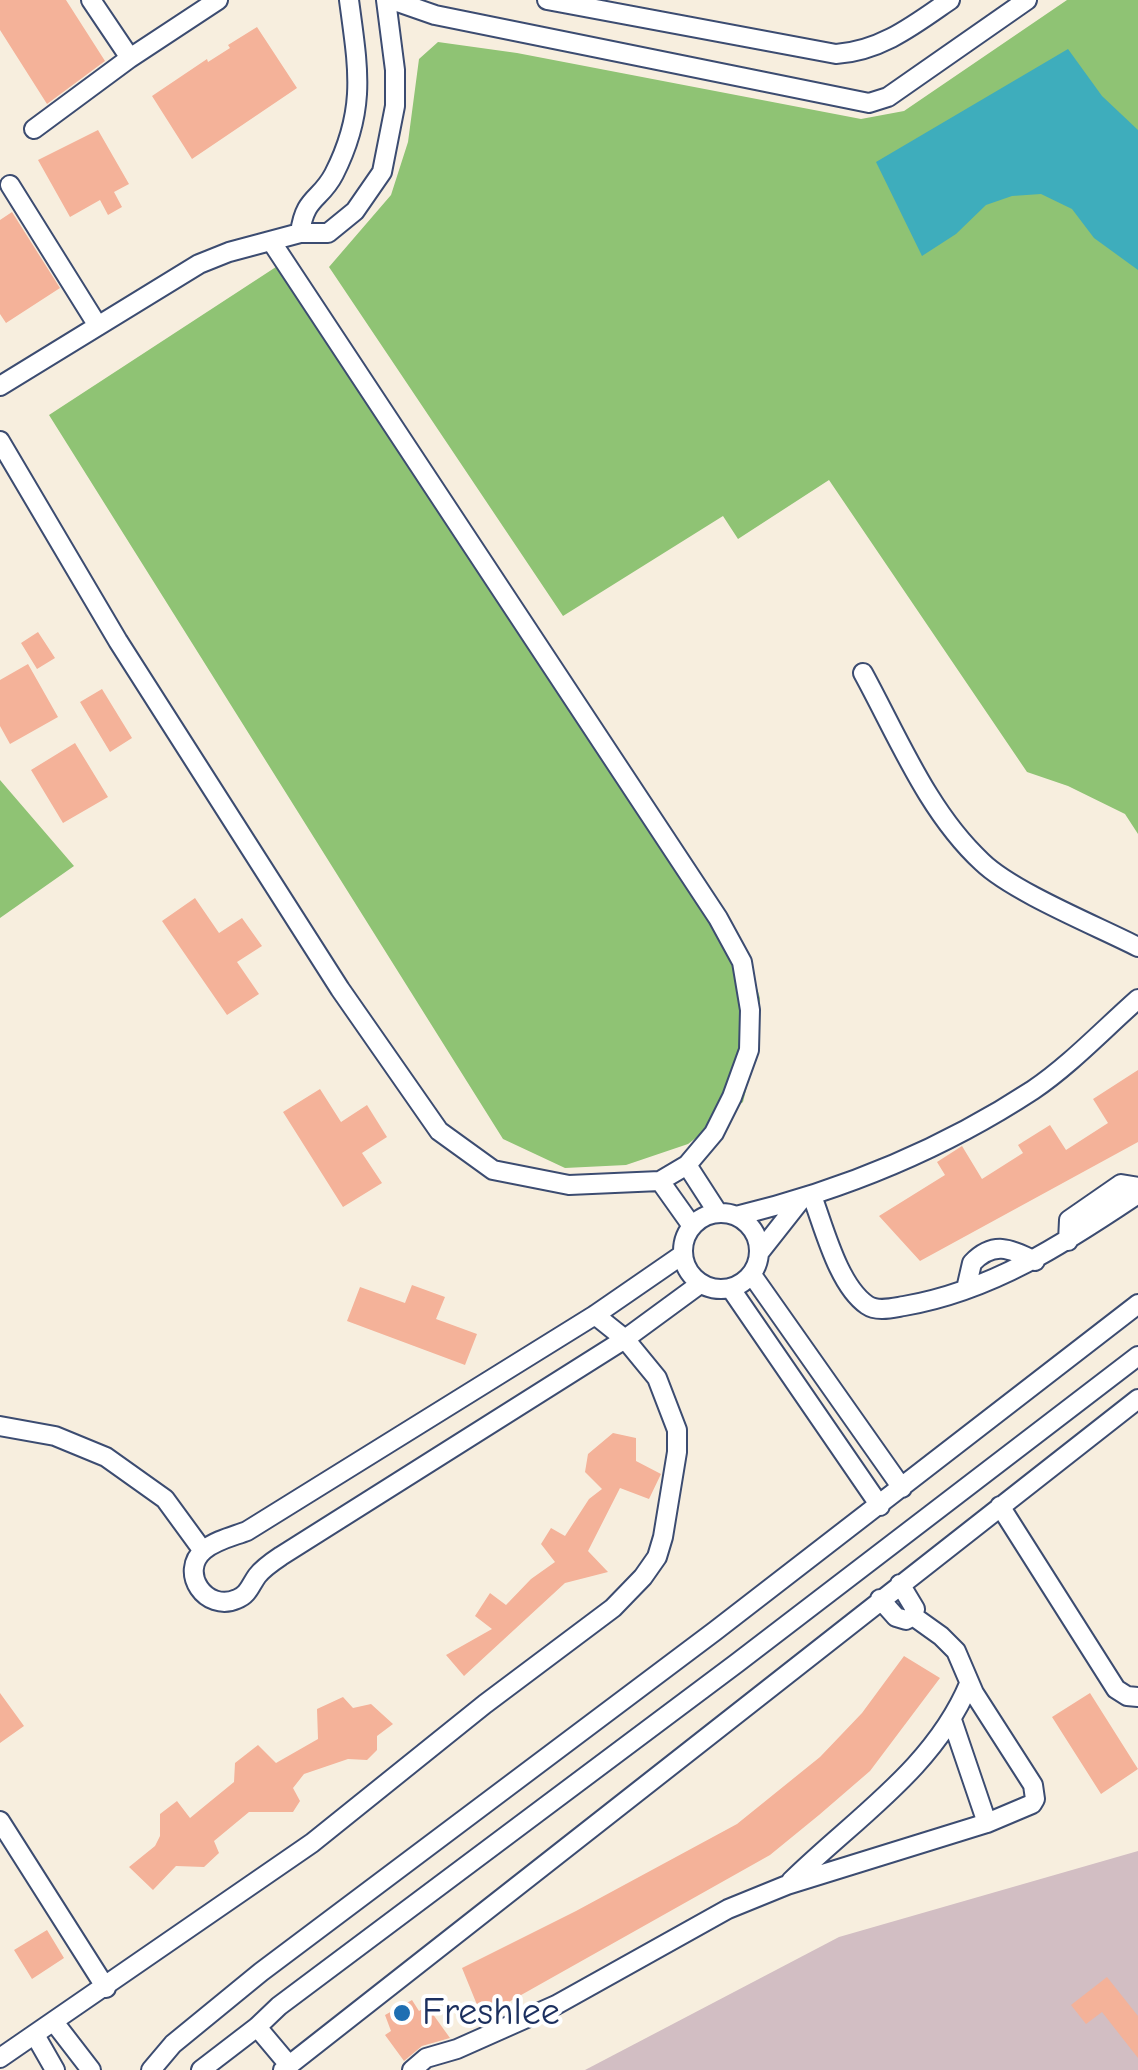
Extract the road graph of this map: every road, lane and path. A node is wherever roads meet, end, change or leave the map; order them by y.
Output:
1 (91, 0) edge
2 (218, 0) edge
3 (350, 0) edge
4 (389, 0) edge
5 (547, 0) edge
6 (651, 0) edge
7 (950, 0) edge
8 (1027, 0) edge
9 (647, 20) junction
10 (130, 58) junction
11 (34, 130) dead end
12 (10, 185) dead end
13 (300, 233) junction
14 (272, 241) junction
15 (98, 326) junction
16 (0, 386) edge
17 (0, 441) edge
18 (863, 673) dead end
19 (1138, 947) edge
20 (1138, 999) edge
21 (686, 1165) junction
22 (660, 1180) junction
23 (1138, 1191) edge
24 (806, 1198) junction
25 (727, 1215) junction
26 (692, 1226) junction
27 (760, 1254) junction
28 (682, 1255) junction
29 (1035, 1261) junction
30 (752, 1274) junction
31 (700, 1284) junction
32 (731, 1288) junction
33 (966, 1289) junction
34 (1138, 1304) edge
35 (595, 1315) junction
36 (626, 1339) junction
37 (1138, 1356) edge
38 (834, 1392) junction
39 (1138, 1399) edge
40 (811, 1406) junction
41 (0, 1426) edge
42 (902, 1488) junction
43 (880, 1506) junction
44 (1000, 1506) junction
45 (203, 1551) junction
46 (900, 1584) junction
47 (880, 1599) junction
48 (913, 1616) junction
49 (970, 1684) junction
50 (1138, 1697) edge
51 (952, 1720) junction
52 (0, 1821) edge
53 (986, 1823) junction
54 (787, 1885) junction
55 (106, 1988) junction
56 (54, 2022) junction
57 (256, 2028) junction
58 (36, 2035) junction
59 (457, 2049) junction
60 (0, 2058) edge
61 (286, 2068) edge
62 (55, 2070) edge
63 (91, 2070) edge
64 (150, 2070) edge
65 (201, 2070) edge
66 (412, 2070) edge
67 (451, 2070) edge

1 - 10 street
2 - 10 street
3 - 13 street
4 - 8 street
4 - 13 street
5 - 9 street
6 - 9 street
7 - 9 street
10 - 11 street
12 - 15 street
13 - 14 street
14 - 15 street
14 - 21 street
15 - 16 street
17 - 22 street
18 - 19 street
20 - 24 street
21 - 22 street
21 - 25 street
22 - 26 street
23 - 29 street
24 - 25 street
24 - 27 street
24 - 33 street
25 - 26 street
25 - 27 street
26 - 28 street
27 - 30 street
28 - 31 street
28 - 35 street
29 - 33 street
29 - 33 street
30 - 32 street
30 - 38 street
31 - 32 street
31 - 36 street
32 - 40 street
34 - 42 street
35 - 36 street
35 - 45 street
36 - 45 street
36 - 55 street
37 - 57 street
38 - 40 street
38 - 42 street
39 - 44 street
40 - 43 street
41 - 45 street
42 - 43 street
43 - 64 street
44 - 46 street
44 - 50 street
46 - 47 street
46 - 48 street
47 - 48 street
47 - 61 street
48 - 49 street
49 - 51 street
49 - 53 street
51 - 53 street
51 - 54 street
52 - 55 street
53 - 54 street
54 - 59 street
55 - 56 street
56 - 58 street
56 - 63 street
57 - 61 street
57 - 65 street
58 - 60 street
58 - 62 street
59 - 66 street
59 - 67 street

